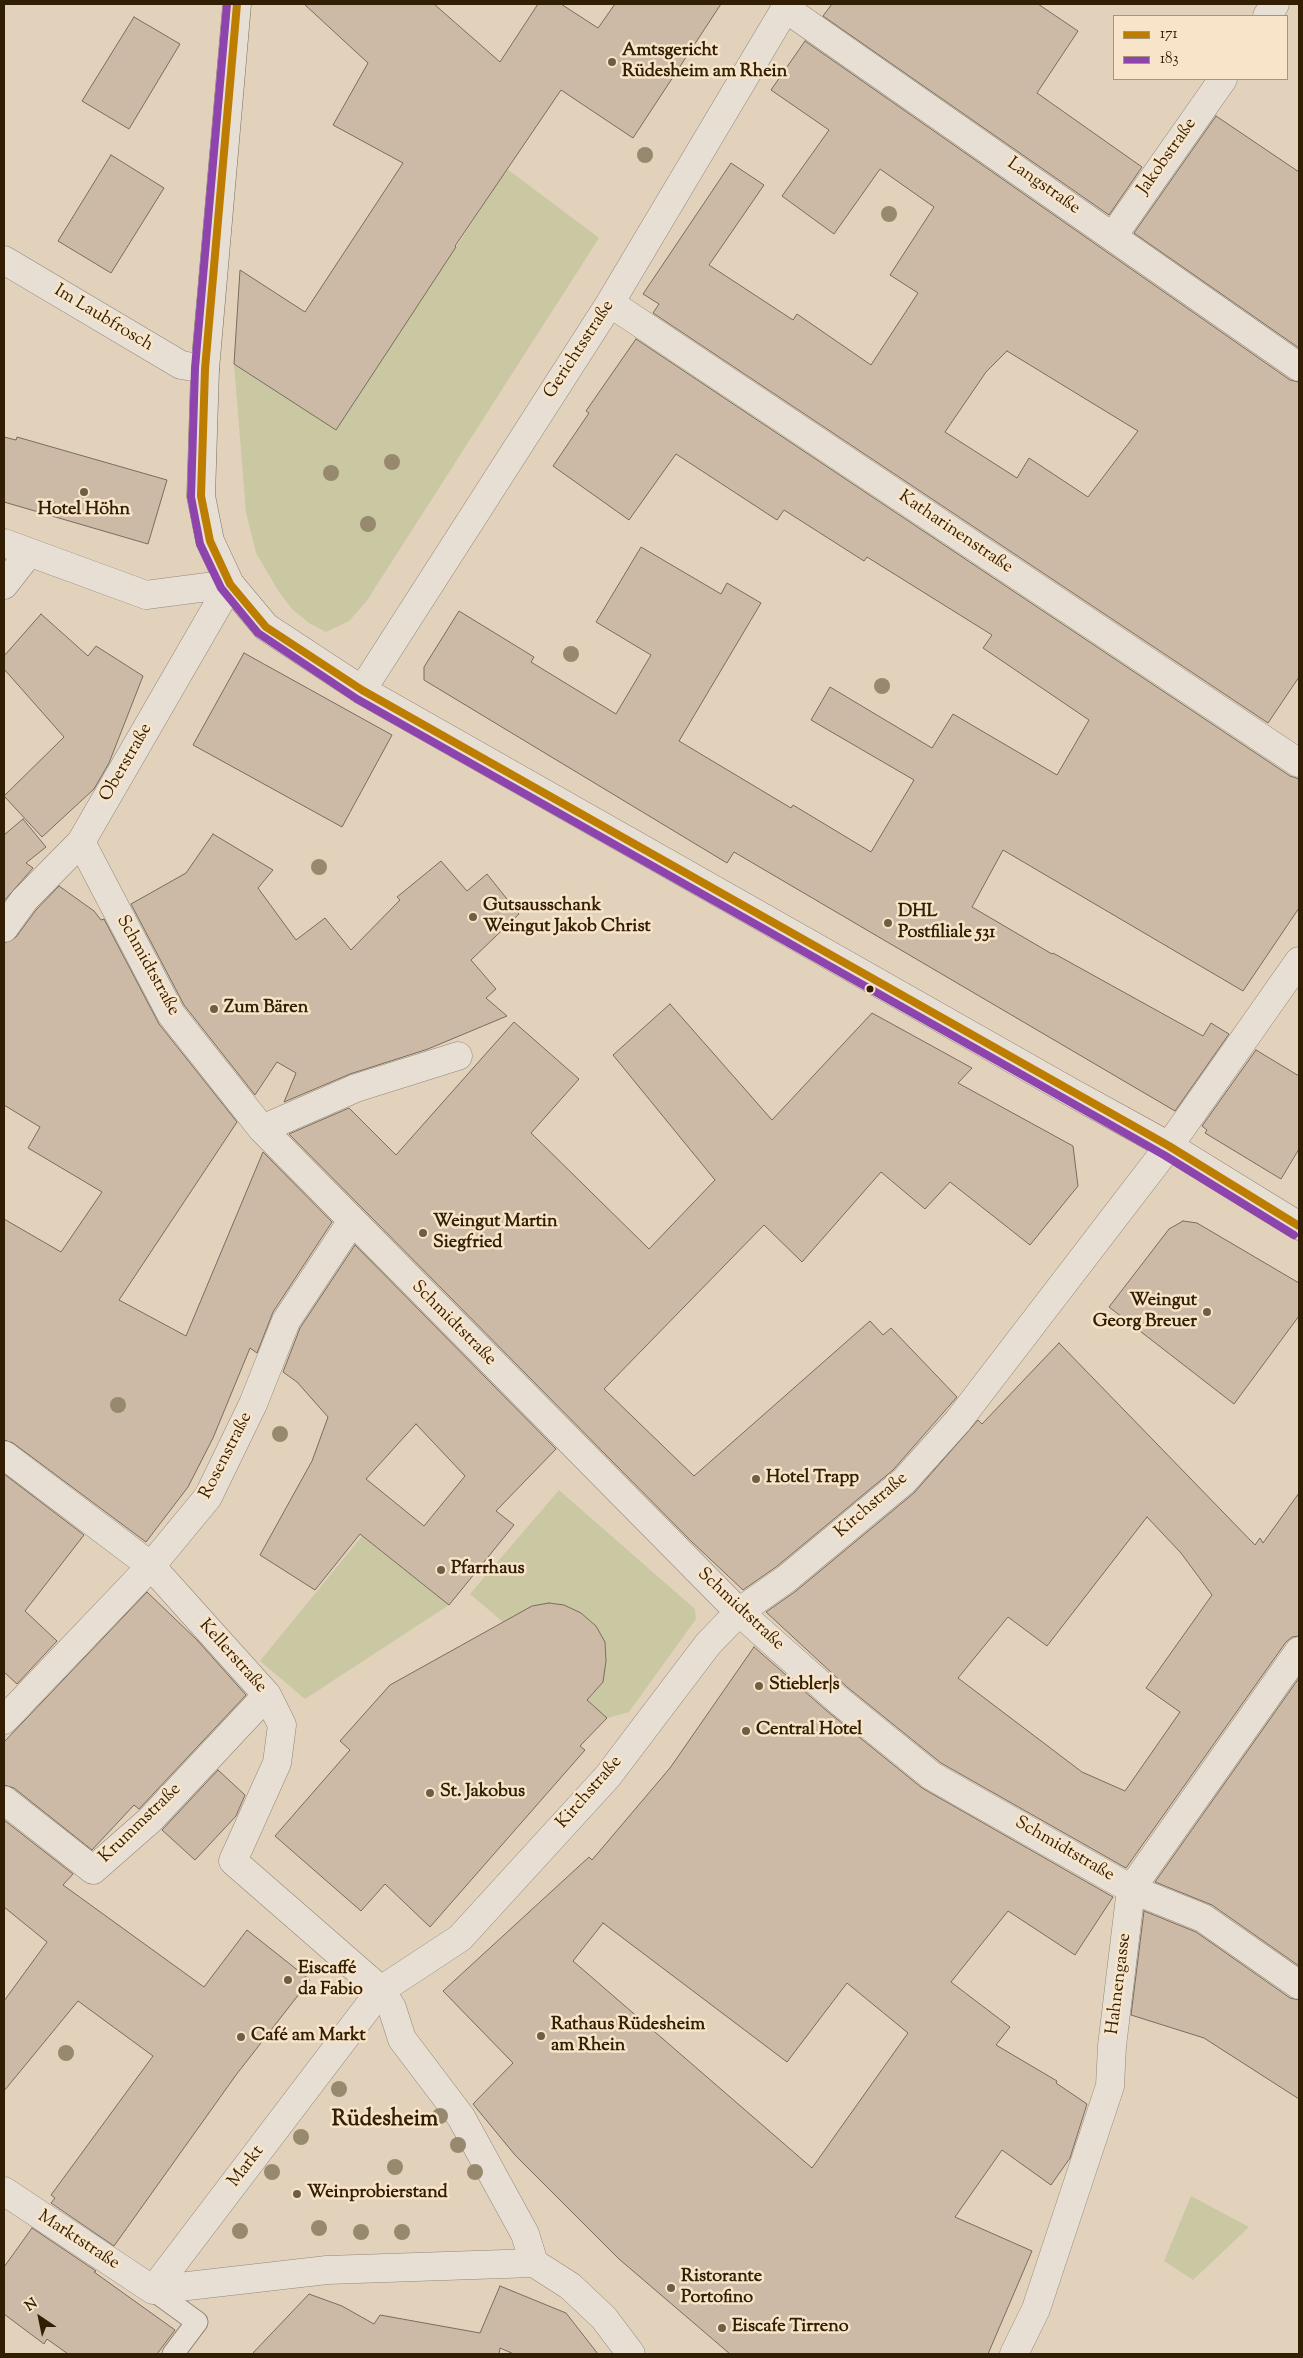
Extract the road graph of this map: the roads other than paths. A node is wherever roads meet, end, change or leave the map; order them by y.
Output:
1 (238, 4) edge
2 (1276, 4) edge
3 (786, 6) edge
4 (1268, 15) edge
5 (1222, 80) edge
6 (1113, 236) junction
7 (4, 260) edge
8 (610, 303) junction
9 (1299, 367) edge
10 (204, 369) junction
11 (4, 542) edge
12 (29, 553) junction
13 (230, 584) junction
14 (4, 585) edge
15 (362, 690) junction
16 (1299, 762) edge
17 (81, 842) junction
18 (4, 928) edge
19 (1299, 961) edge
20 (458, 1056) dead end
21 (262, 1129) junction
22 (1169, 1146) junction
23 (352, 1221) junction
24 (1299, 1226) edge
25 (4, 1455) edge
26 (150, 1566) junction
27 (739, 1612) junction
28 (1299, 1651) edge
29 (267, 1695) junction
30 (8, 1705) edge
31 (4, 1800) edge
32 (1131, 1889) junction
33 (1299, 1985) edge
34 (381, 1990) junction
35 (4, 2191) edge
36 (534, 2263) junction
37 (153, 2290) junction
38 (173, 2354) edge
39 (631, 2354) edge
40 (1014, 2354) edge

1 - 10 street
2 - 4 street
3 - 6 street, Langstraße
3 - 8 street, Gerichtsstraße
5 - 6 street, Jakobstraße
6 - 9 street, Langstraße
7 - 10 street, Im Laubfrosch
8 - 15 street, Gerichtsstraße
8 - 16 street, Katharinenstraße
10 - 13 street
11 - 12 street
12 - 13 street
12 - 14 street
13 - 15 street
13 - 17 street, Oberstraße
15 - 22 street
17 - 18 street, Oberstraße
17 - 21 street, Schmidtstraße
19 - 22 street, Kirchstraße
20 - 21 street
21 - 23 street, Schmidtstraße
22 - 24 street
22 - 27 street, Kirchstraße
23 - 26 street, Rosenstraße
23 - 27 street, Schmidtstraße
25 - 26 street, Kellerstraße
26 - 29 street, Kellerstraße
26 - 30 street, Rosenstraße
27 - 32 street, Schmidtstraße
27 - 34 street, Kirchstraße
28 - 32 street, Hahnengasse
29 - 31 street, Krummstraße
29 - 34 street, Kellerstraße
32 - 33 street, Schmidtstraße
32 - 40 street, Hahnengasse
34 - 36 street
34 - 37 street, Markt
35 - 37 street, Marktstraße
36 - 37 street
36 - 39 street
37 - 38 lane

